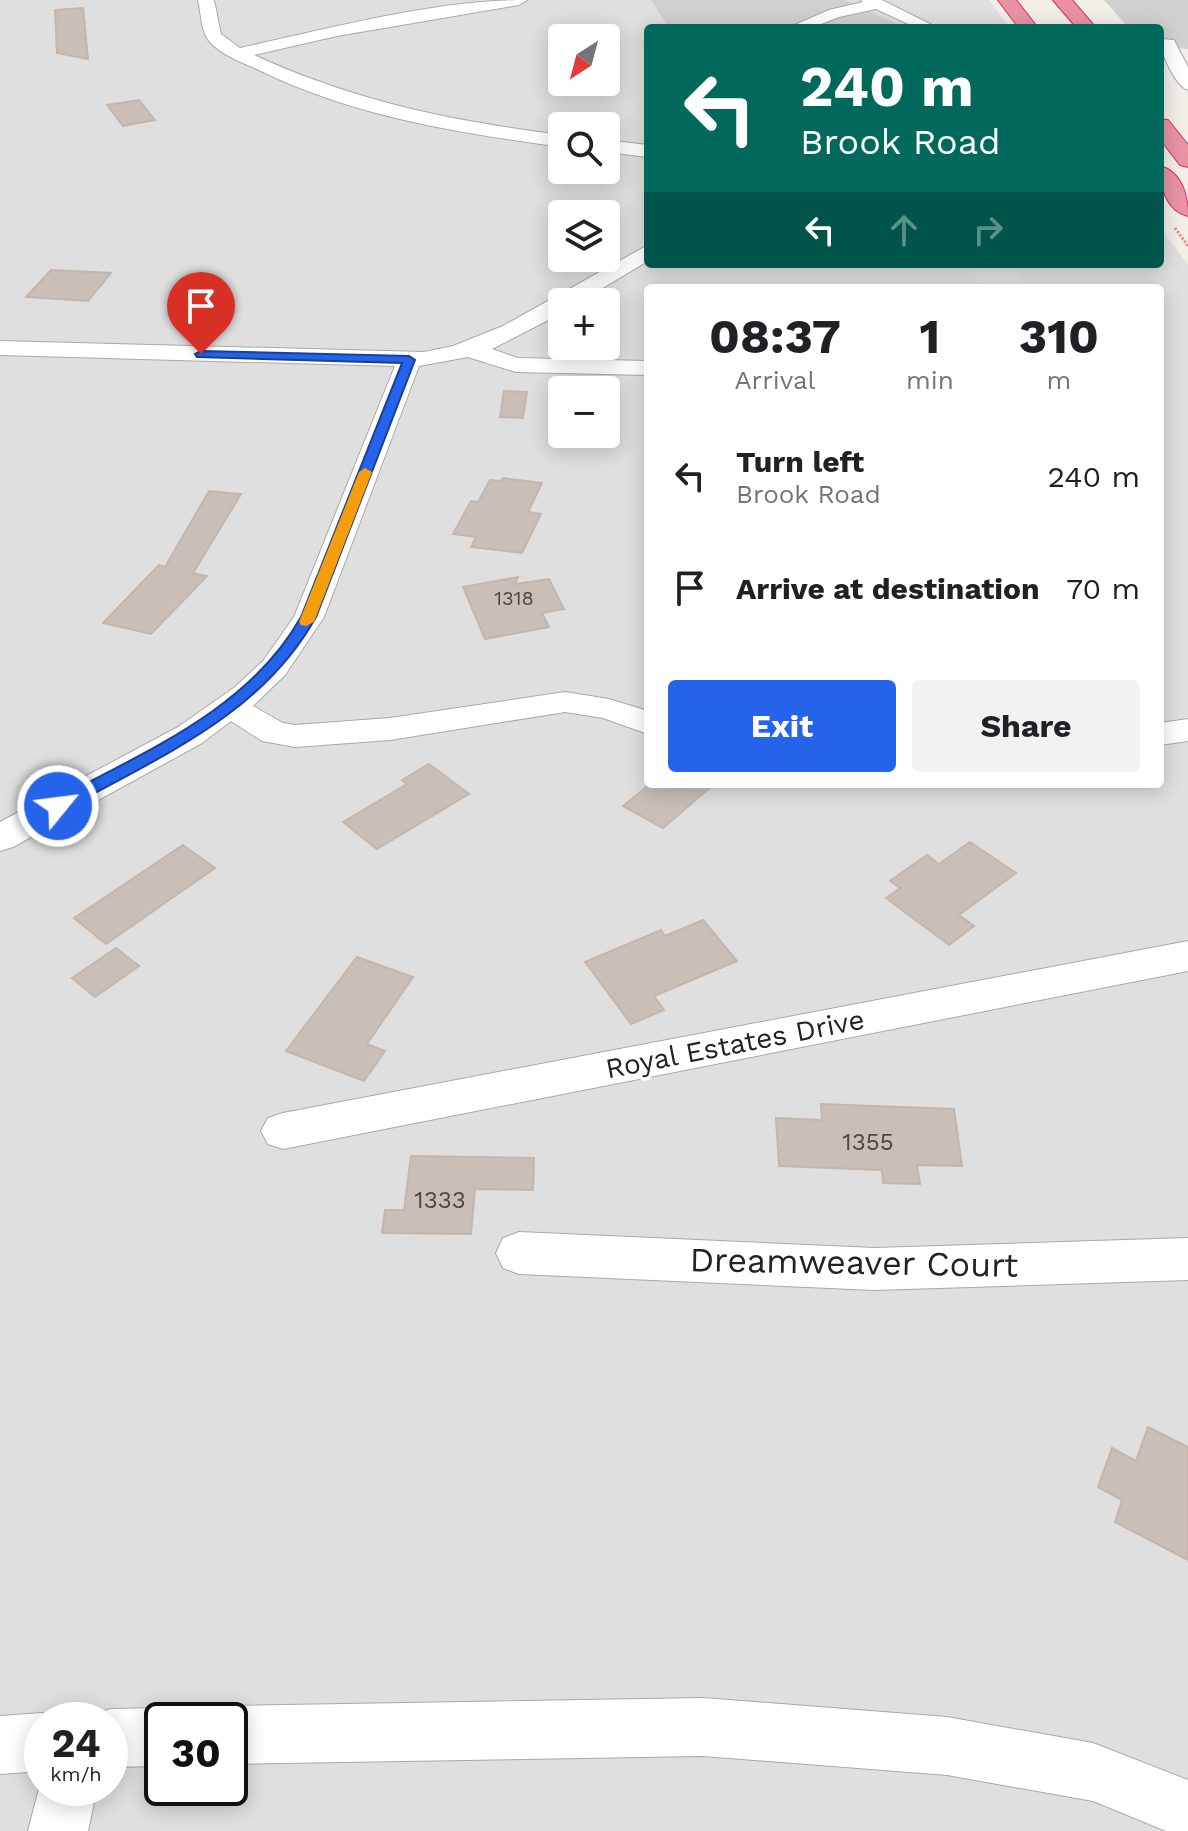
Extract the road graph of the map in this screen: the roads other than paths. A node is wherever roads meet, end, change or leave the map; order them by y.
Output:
1 (206, 0) edge
2 (519, 0) edge
3 (993, 0) edge
4 (1007, 0) edge
5 (1031, 0) edge
6 (1062, 0) edge
7 (873, 2) edge
8 (806, 24) edge
9 (921, 24) edge
10 (1012, 24) edge
11 (1038, 24) edge
12 (1083, 24) edge
13 (1165, 47) edge
14 (238, 54) junction
15 (1188, 85) edge
16 (1164, 130) edge
17 (548, 139) edge
18 (620, 148) edge
19 (644, 151) edge
20 (1188, 160) edge
21 (1164, 178) edge
22 (1188, 209) edge
23 (644, 254) edge
24 (586, 288) edge
25 (548, 310) edge
26 (0, 348) edge
27 (472, 350) junction
28 (409, 360) junction
29 (644, 368) edge
30 (231, 707) junction
31 (644, 722) edge
32 (1188, 730) edge
33 (1164, 733) edge
34 (0, 838) edge
35 (1188, 956) edge
36 (283, 1131) dead end
37 (519, 1253) dead end
38 (1188, 1259) edge
39 (248, 1735) edge
40 (24, 1743) edge
41 (0, 1745) edge
42 (63, 1806) edge
43 (1188, 1810) edge
44 (58, 1831) edge

1 - 14 street
2 - 14 street
3 - 10 highway
4 - 11 highway
5 - 11 highway
6 - 12 highway
7 - 8 street
7 - 9 street
13 - 15 street
14 - 17 street
16 - 20 highway
18 - 19 street
21 - 22 highway
23 - 24 street
25 - 27 street
26 - 28 street
27 - 28 street
27 - 29 street
28 - 30 street
30 - 31 street
30 - 34 street
32 - 33 street
35 - 36 street, Royal Estates Drive
37 - 38 street, Dreamweaver Court
39 - 43 street
40 - 41 street
42 - 44 street

